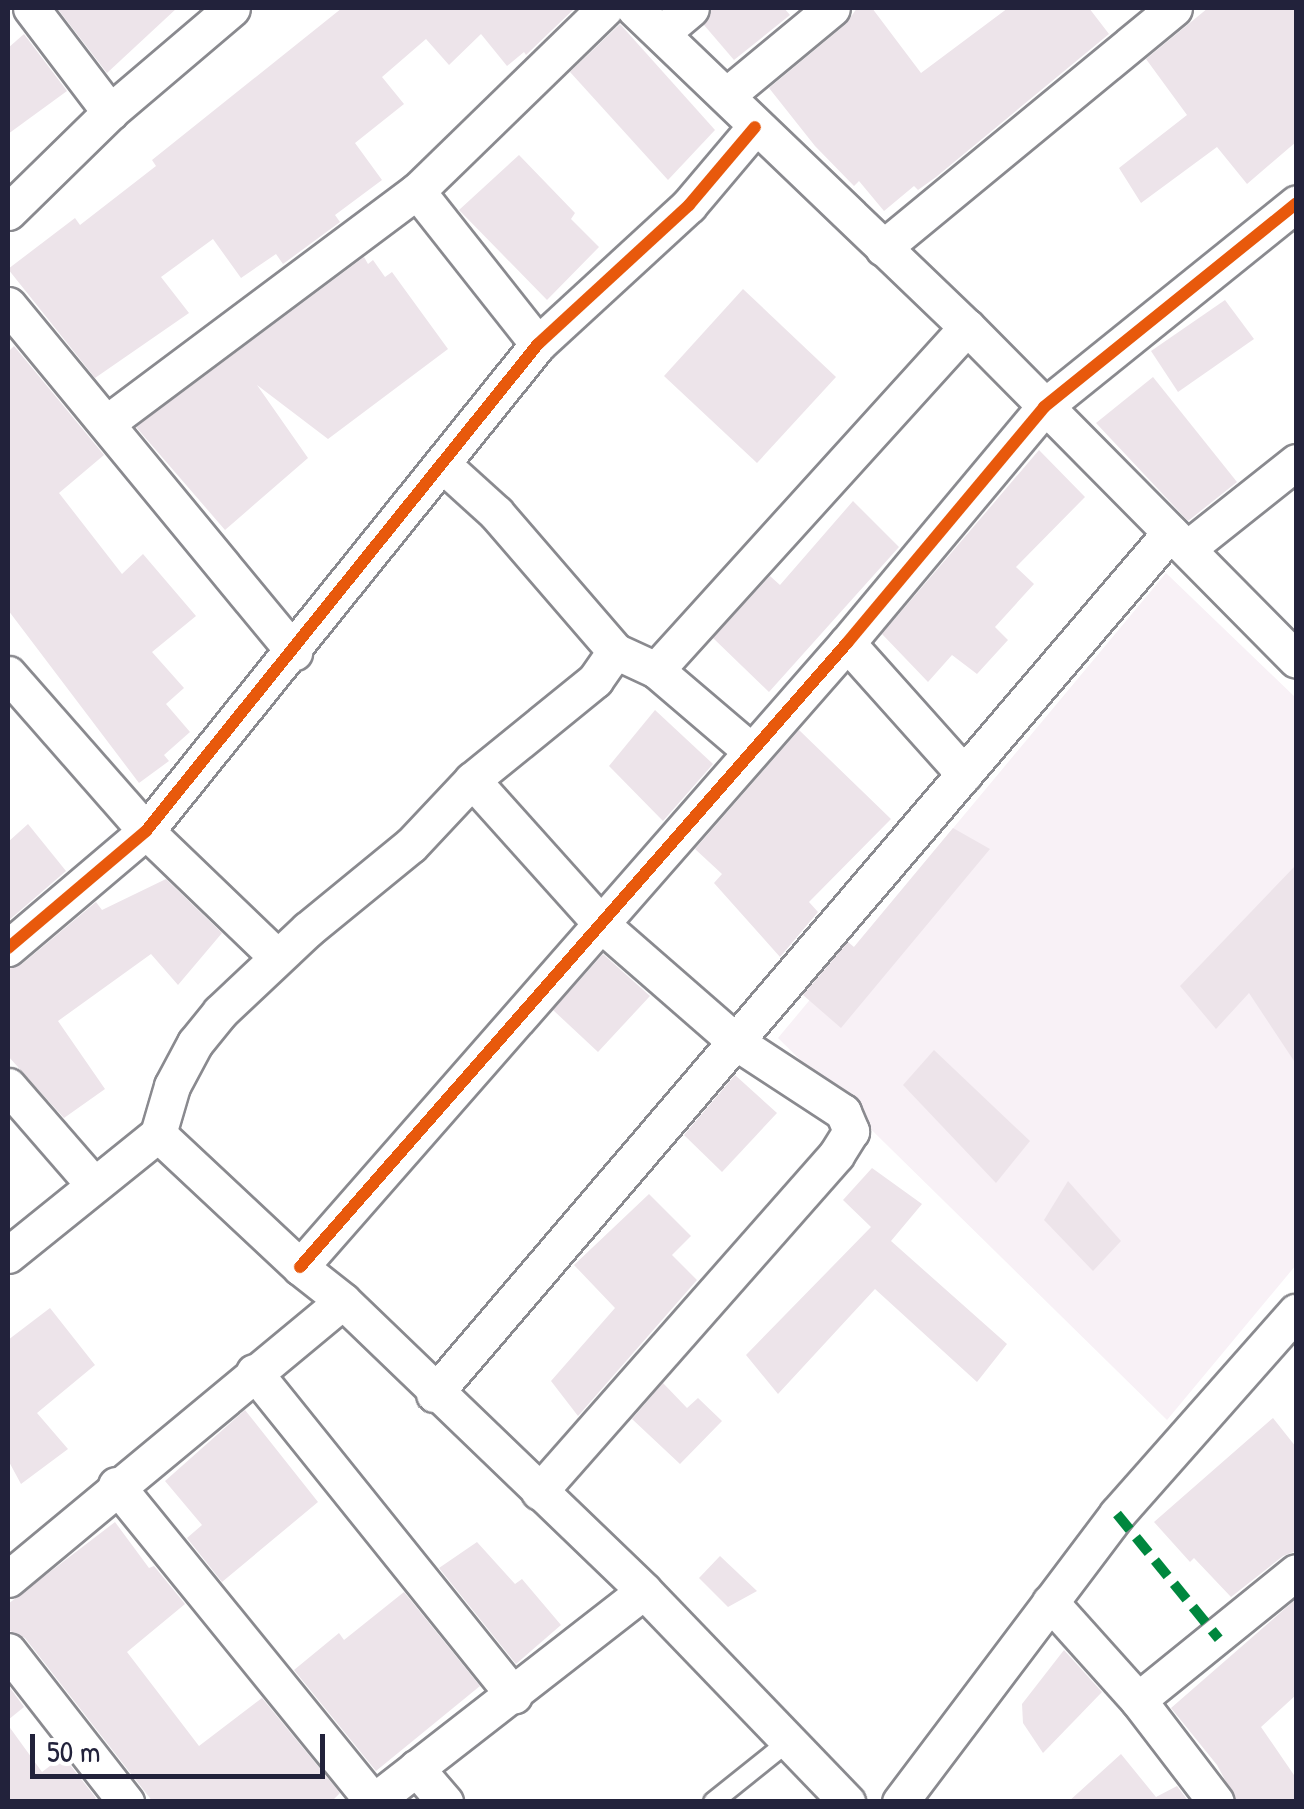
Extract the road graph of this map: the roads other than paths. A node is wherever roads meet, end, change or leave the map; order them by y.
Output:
1 (31, 8) edge
2 (232, 8) edge
3 (605, 8) edge
4 (634, 8) edge
5 (691, 8) edge
6 (832, 8) edge
7 (1174, 8) edge
8 (664, 31) junction
9 (727, 95) junction
10 (110, 112) junction
11 (755, 127) junction
12 (417, 191) junction
13 (1296, 204) edge
14 (8, 212) edge
15 (883, 248) junction
16 (8, 305) edge
17 (967, 327) junction
18 (538, 344) junction
19 (1044, 406) junction
20 (108, 422) junction
21 (1296, 462) edge
22 (442, 464) junction
23 (1179, 541) junction
24 (847, 642) junction
25 (616, 651) junction
26 (294, 652) junction
27 (1296, 660) edge
28 (656, 670) junction
29 (8, 674) edge
30 (751, 751) junction
31 (964, 774) junction
32 (472, 780) junction
33 (146, 831) junction
34 (602, 926) junction
35 (8, 948) edge
36 (277, 957) junction
37 (736, 1042) junction
38 (8, 1086) edge
39 (158, 1134) junction
40 (94, 1185) junction
41 (8, 1255) edge
42 (300, 1268) junction
43 (342, 1301) junction
44 (1296, 1312) edge
45 (254, 1372) junction
46 (434, 1394) junction
47 (116, 1486) junction
48 (538, 1492) junction
49 (1296, 1572) edge
50 (8, 1579) edge
51 (644, 1590) junction
52 (1050, 1602) junction
53 (8, 1651) edge
54 (514, 1695) junction
55 (1138, 1700) junction
56 (788, 1742) junction
57 (416, 1768) junction
58 (373, 1801) edge
59 (126, 1802) edge
60 (445, 1802) edge
61 (713, 1802) edge
62 (847, 1802) edge
63 (900, 1802) edge
64 (1216, 1802) edge

1 - 10 street
2 - 10 street
3 - 12 street
4 - 8 street
5 - 8 street
6 - 9 street
7 - 15 street
8 - 9 street
9 - 11 street
10 - 14 street
11 - 15 street
11 - 18 street
12 - 18 street
12 - 20 street
13 - 19 street
15 - 17 street
16 - 20 street
17 - 19 street
17 - 28 street
18 - 22 street
19 - 23 street
19 - 24 street
20 - 26 street
21 - 23 street
22 - 25 street
22 - 26 street
23 - 27 street
23 - 31 street
24 - 30 street
24 - 31 street
25 - 28 street
25 - 32 street
26 - 33 street
28 - 30 street
29 - 33 street
30 - 34 street
31 - 37 street
32 - 34 street
32 - 36 street
33 - 35 street
33 - 36 street
34 - 37 street
34 - 42 street
36 - 39 street
37 - 46 street
37 - 48 street
38 - 40 street
39 - 40 street
39 - 42 street
40 - 41 street
42 - 43 street
43 - 45 street
43 - 46 street
44 - 52 street
45 - 47 street
45 - 54 street
46 - 48 street
47 - 50 street
47 - 58 street
48 - 51 street
49 - 55 street
51 - 54 street
51 - 56 street
52 - 55 street
52 - 63 street
53 - 59 street
54 - 57 street
55 - 64 street
56 - 61 lane
56 - 62 street
57 - 58 street
57 - 60 street

